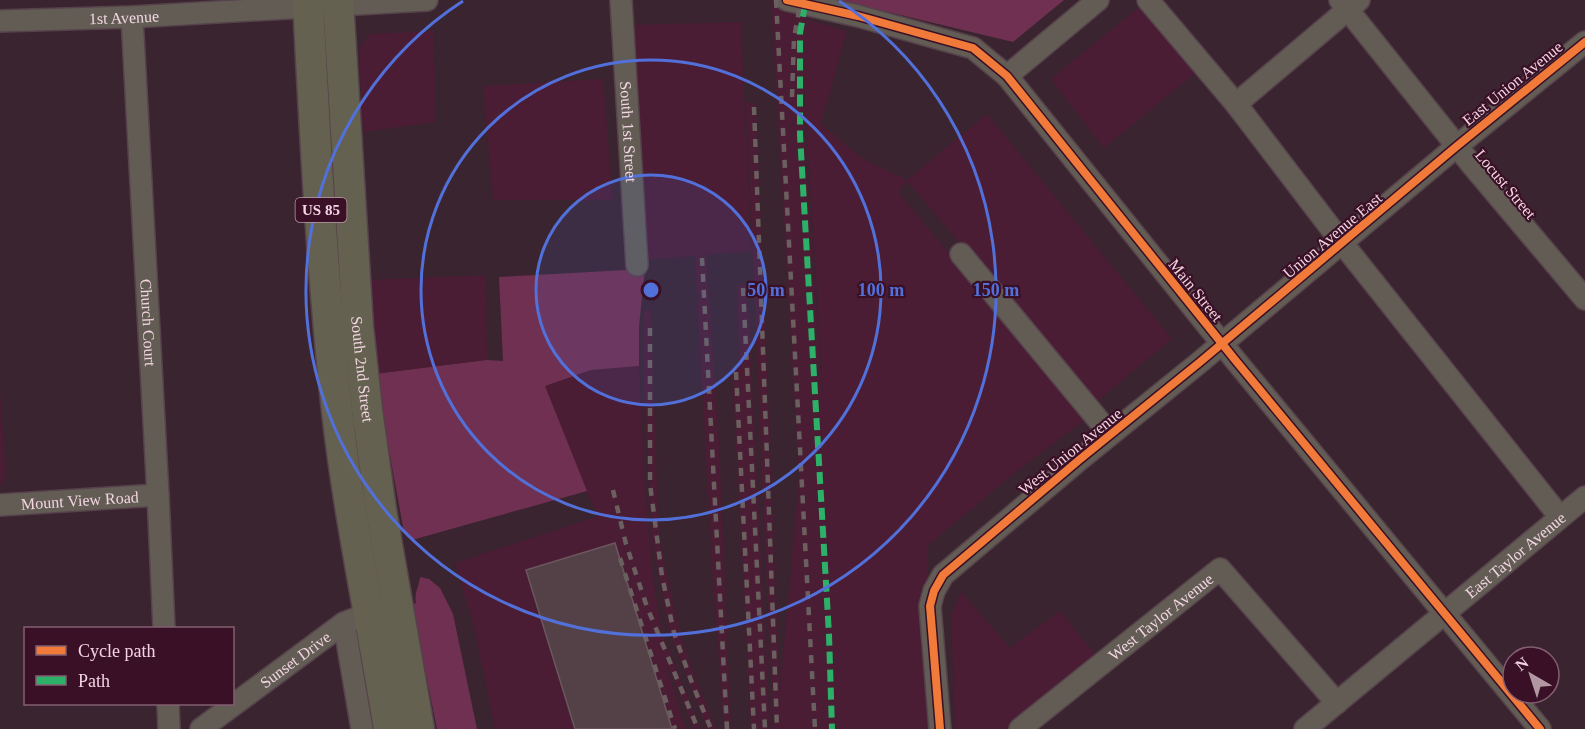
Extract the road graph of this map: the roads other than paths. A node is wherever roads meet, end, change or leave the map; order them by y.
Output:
1 (427, 0) edge
2 (621, 0) edge
3 (787, 0) edge
4 (1098, 0) edge
5 (1148, 0) edge
6 (338, 3) edge
7 (1349, 3) edge
8 (308, 4) edge
9 (132, 17) junction
10 (0, 21) edge
11 (1585, 42) edge
12 (1007, 76) junction
13 (1236, 104) junction
14 (1457, 146) junction
15 (1343, 244) junction
16 (962, 254) dead end
17 (638, 265) dead end
18 (1582, 289) edge
19 (1222, 343) junction
20 (1110, 434) junction
21 (159, 495) junction
22 (1585, 497) edge
23 (0, 505) edge
24 (1560, 517) junction
25 (398, 604) junction
26 (1445, 613) junction
27 (357, 617) junction
28 (164, 627) edge
29 (1337, 703) junction
30 (168, 705) edge
31 (169, 729) edge
32 (201, 729) edge
33 (362, 729) edge
34 (389, 729) edge
35 (419, 729) edge
36 (940, 729) edge
37 (1020, 729) edge
38 (1305, 729) edge
39 (1540, 729) edge

1 - 6 street, 1st Avenue
2 - 17 street, South 1st Street
3 - 12 street, Main Street
4 - 12 street
5 - 13 street
6 - 8 street, 1st Avenue
6 - 25 highway, South 2nd Street / US 85
7 - 13 street
7 - 14 street, Locust Street
8 - 9 street, 1st Avenue
8 - 27 highway, South 2nd Street / US 85
9 - 10 street, 1st Avenue
9 - 21 street, Church Court
11 - 14 street, East Union Avenue
12 - 19 street, Main Street
13 - 15 street
14 - 15 street, Union Avenue East
14 - 18 street, Locust Street
15 - 19 street, Union Avenue East
15 - 24 street
16 - 20 street
19 - 20 street, West Union Avenue
19 - 26 street, Main Street
20 - 36 street, West Union Avenue
21 - 23 street, Mount View Road
21 - 28 street, Church Court
22 - 24 street, East Taylor Avenue
24 - 26 street, East Taylor Avenue
25 - 27 street, Sunset Drive
25 - 35 highway, South 2nd Street / US 85
26 - 29 street
26 - 39 street, Main Street
27 - 32 street, Sunset Drive
27 - 33 street
27 - 34 highway, South 2nd Street / US 85
29 - 37 street, West Taylor Avenue
29 - 38 street
30 - 31 street

